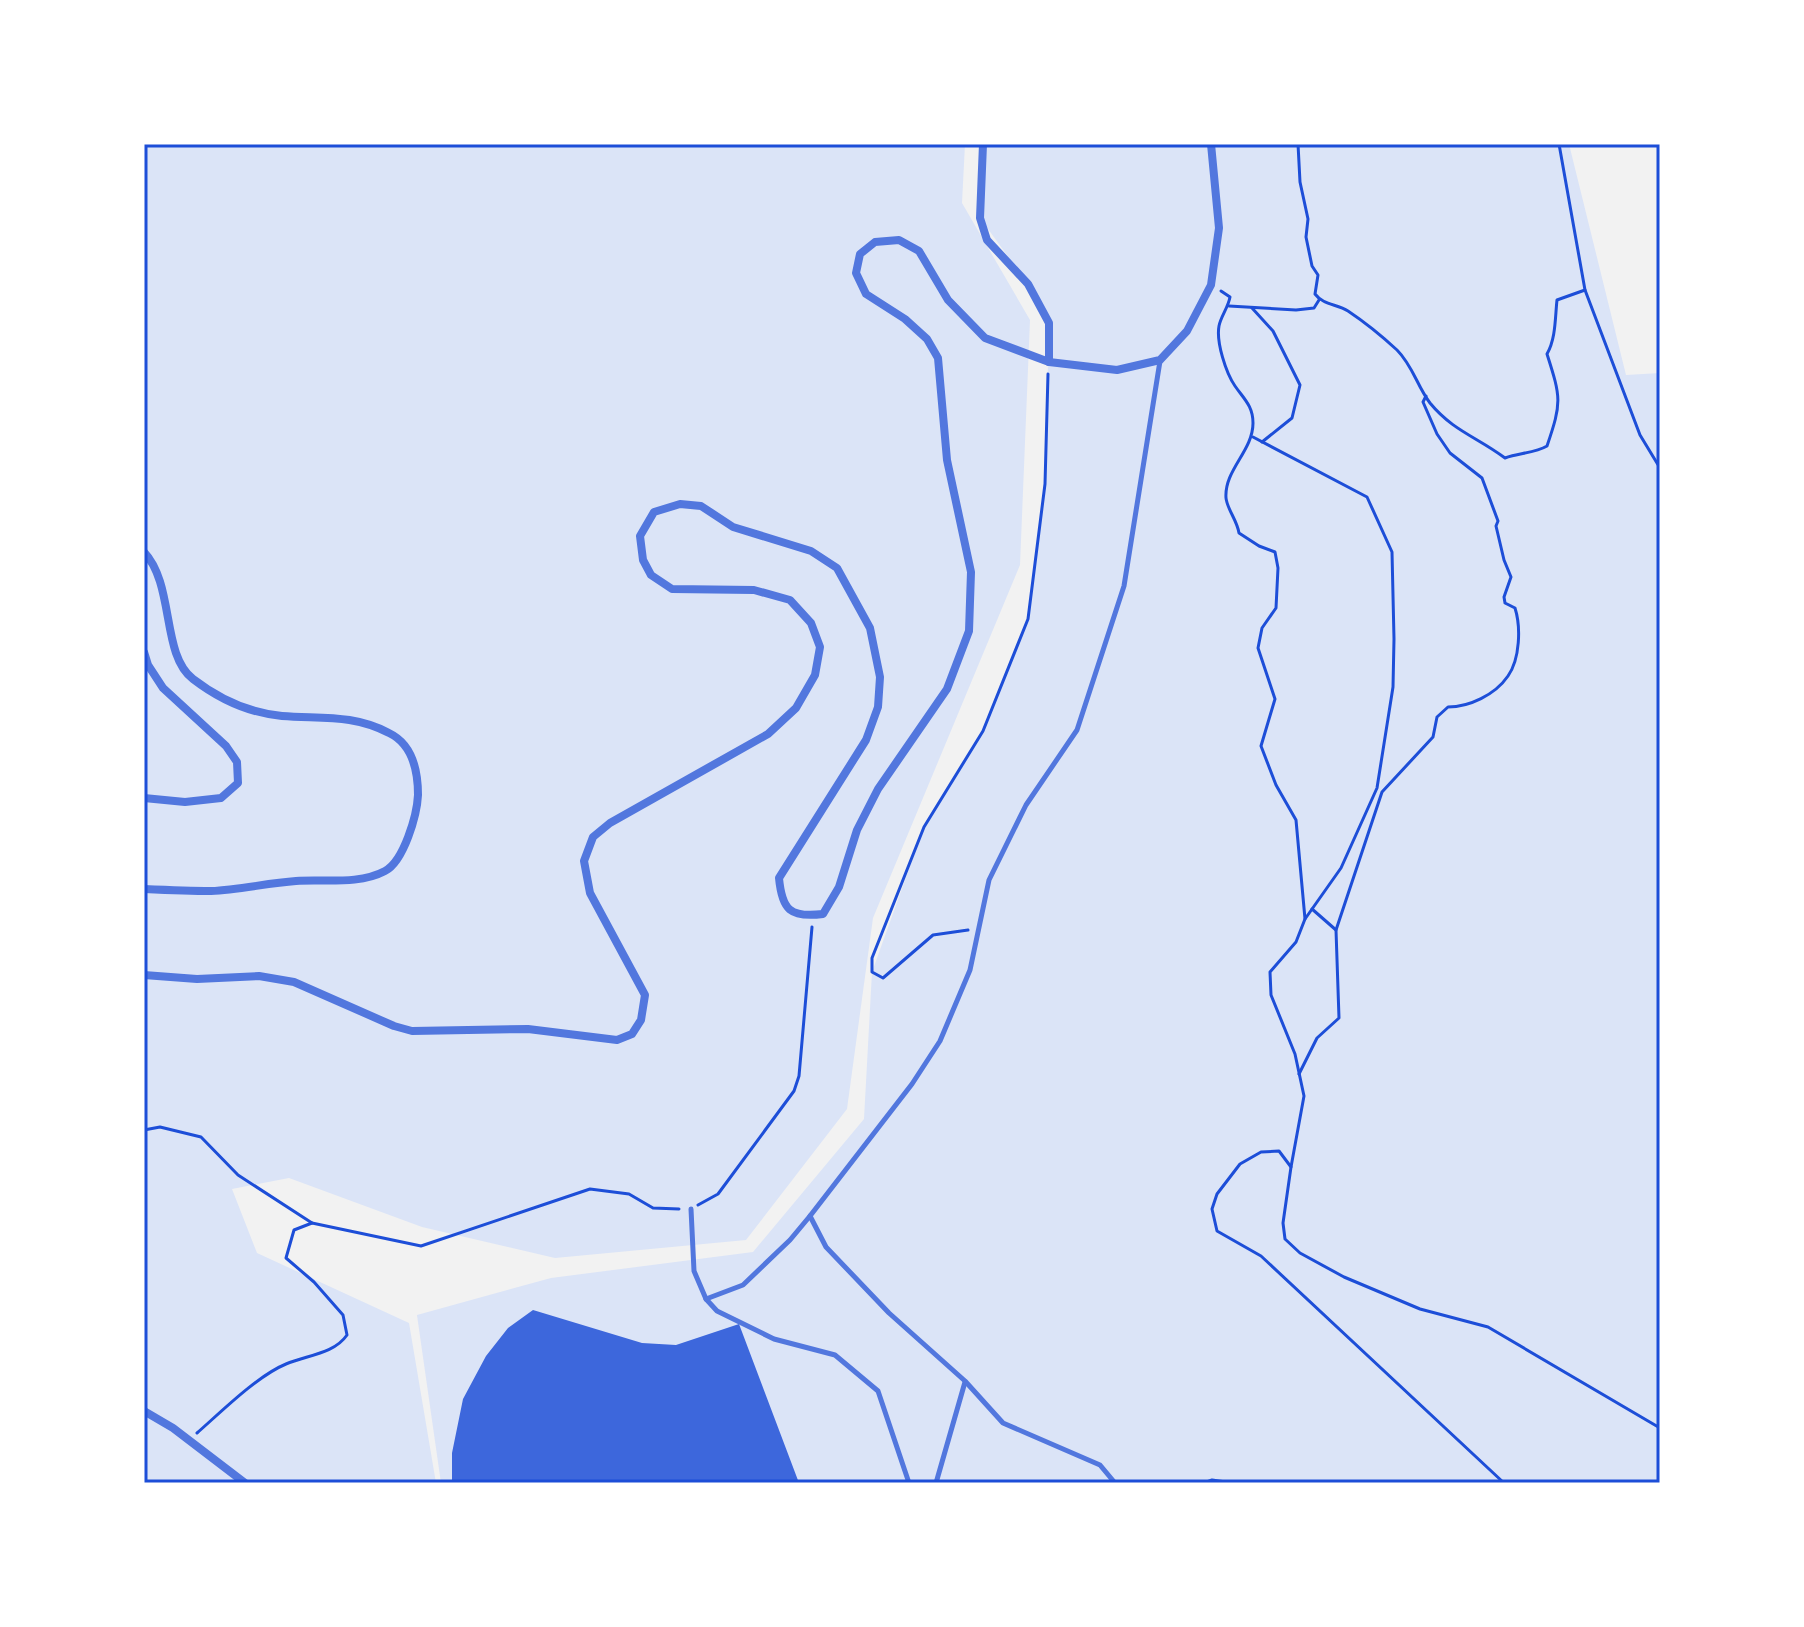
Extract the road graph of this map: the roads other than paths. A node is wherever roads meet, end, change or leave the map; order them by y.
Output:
1 (983, 144) edge
2 (1211, 144) edge
3 (1160, 360) junction
4 (1049, 362) junction
5 (144, 552) edge
6 (144, 652) edge
7 (144, 798) edge
8 (144, 889) edge
9 (144, 975) edge
10 (691, 1209) road end
11 (810, 1216) junction
12 (706, 1299) junction
13 (965, 1381) junction
14 (144, 1411) edge
15 (245, 1483) edge
16 (909, 1483) edge
17 (936, 1483) edge
18 (1115, 1483) edge

1 - 4 street
2 - 3 street
3 - 4 street
3 - 11 lane
4 - 9 street
5 - 8 street
6 - 7 street
10 - 12 lane
11 - 12 lane
11 - 13 lane
12 - 16 lane
13 - 17 lane
13 - 18 lane
14 - 15 street

